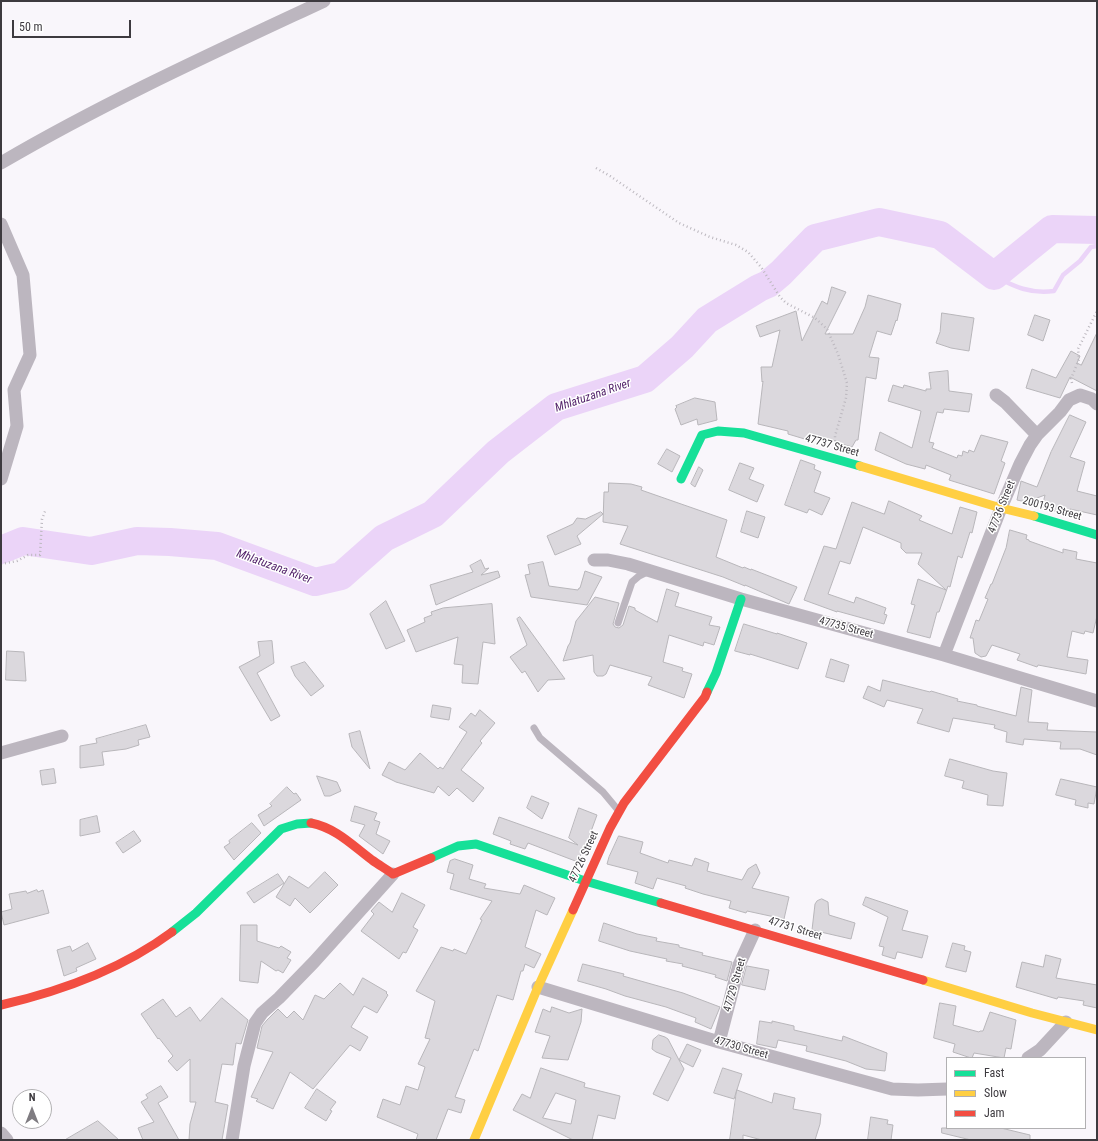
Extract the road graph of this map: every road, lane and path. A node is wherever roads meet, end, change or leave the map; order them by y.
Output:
1 (324, 1) edge
2 (1, 163) edge
3 (596, 168) dead end
4 (1, 224) edge
5 (1097, 311) edge
6 (996, 395) dead end
7 (1074, 398) junction
8 (1097, 404) edge
9 (1037, 434) junction
10 (837, 460) junction
11 (1, 479) edge
12 (682, 479) dead end
13 (1001, 508) junction
14 (46, 509) dead end
15 (1097, 535) edge
16 (594, 560) dead end
17 (1, 564) edge
18 (649, 571) junction
19 (741, 599) junction
20 (618, 623) dead end
21 (944, 655) junction
22 (1097, 701) edge
23 (534, 728) dead end
24 (62, 736) dead end
25 (1, 753) edge
26 (619, 812) junction
27 (392, 874) junction
28 (585, 881) junction
29 (755, 930) junction
30 (538, 987) junction
31 (1, 1005) edge
32 (1066, 1022) junction
33 (1097, 1030) edge
34 (719, 1042) junction
35 (1030, 1057) edge
36 (946, 1089) edge
37 (1, 1133) edge
38 (7, 1140) edge
39 (232, 1140) edge
40 (474, 1140) edge

1 - 2 street
3 - 10 path
4 - 11 street
5 - 7 path
6 - 9 street
7 - 8 street
7 - 9 street, 47736 Street
9 - 13 street, 47736 Street
10 - 12 street, 47737 Street
10 - 13 street, 47737 Street
13 - 15 street, 200193 Street
13 - 21 street, 47736 Street
14 - 17 path
16 - 18 street, 47735 Street
18 - 19 street, 47735 Street
18 - 20 lane
19 - 21 street, 47735 Street
19 - 26 street, 47726 Street
21 - 22 street, 47735 Street
23 - 26 lane
24 - 25 street
26 - 28 street, 47726 Street
27 - 28 street, 47731 Street
27 - 31 street
27 - 39 street
28 - 29 street, 47731 Street
28 - 30 street, 47726 Street
29 - 32 street, 47731 Street
29 - 34 street, 47729 Street
30 - 34 street, 47730 Street
30 - 40 street, 47726 Street
32 - 33 street, 47731 Street
32 - 35 street
34 - 36 street, 47730 Street
37 - 38 street

